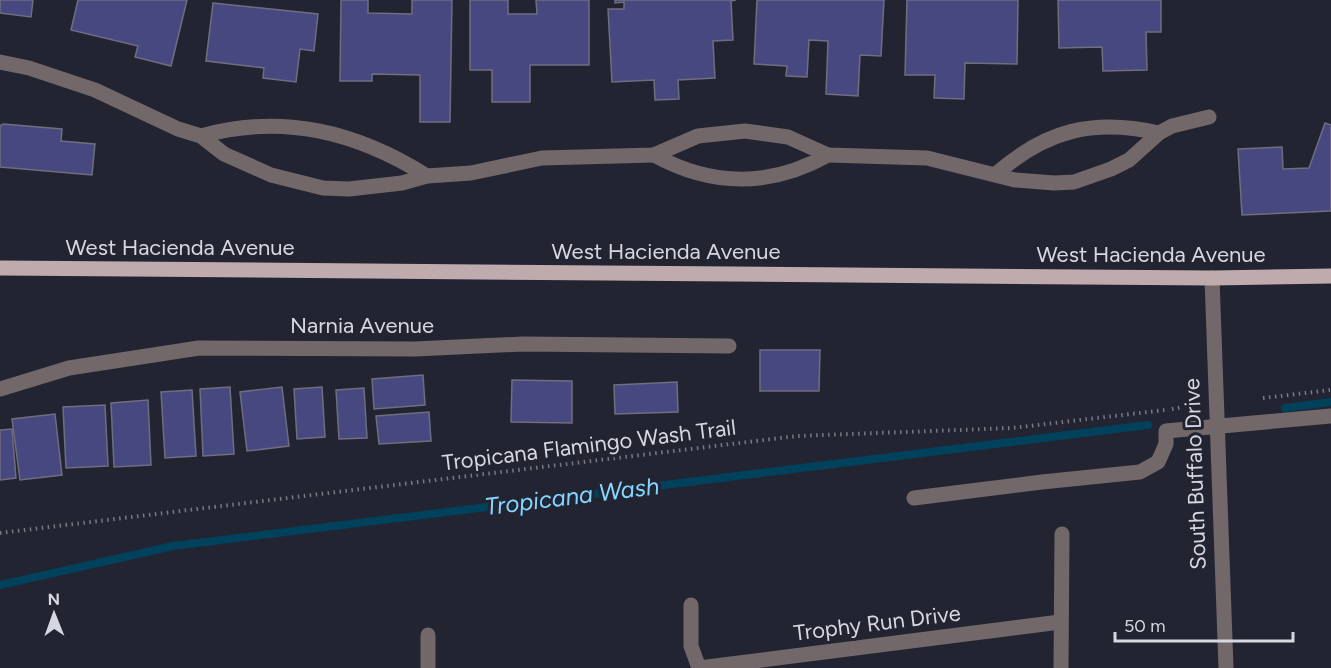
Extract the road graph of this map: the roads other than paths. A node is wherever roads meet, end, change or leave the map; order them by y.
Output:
1 (0, 62) edge
2 (1209, 117) dead end
3 (1159, 133) junction
4 (201, 136) junction
5 (654, 155) junction
6 (828, 155) junction
7 (996, 174) junction
8 (427, 176) junction
9 (0, 268) edge
10 (1331, 276) edge
11 (1212, 278) junction
12 (729, 346) dead end
13 (0, 389) edge
14 (1331, 416) edge
15 (1216, 426) junction
16 (914, 498) dead end
17 (1062, 534) dead end
18 (691, 605) dead end
19 (1060, 622) junction
20 (428, 635) dead end
21 (428, 668) edge
22 (699, 668) edge
23 (1061, 668) edge
24 (1226, 668) edge

1 - 4 street
2 - 3 street
3 - 7 street
3 - 7 street
4 - 8 street
4 - 8 street
5 - 6 street
5 - 6 street
5 - 8 street
6 - 7 street
9 - 11 main road, West Hacienda Avenue
10 - 11 main road, West Hacienda Avenue
11 - 15 street, South Buffalo Drive
12 - 13 street, Narnia Avenue
14 - 15 street
15 - 16 street
15 - 24 street, South Buffalo Drive
17 - 19 street
18 - 22 street
19 - 22 street, Trophy Run Drive
19 - 23 street
20 - 21 street

